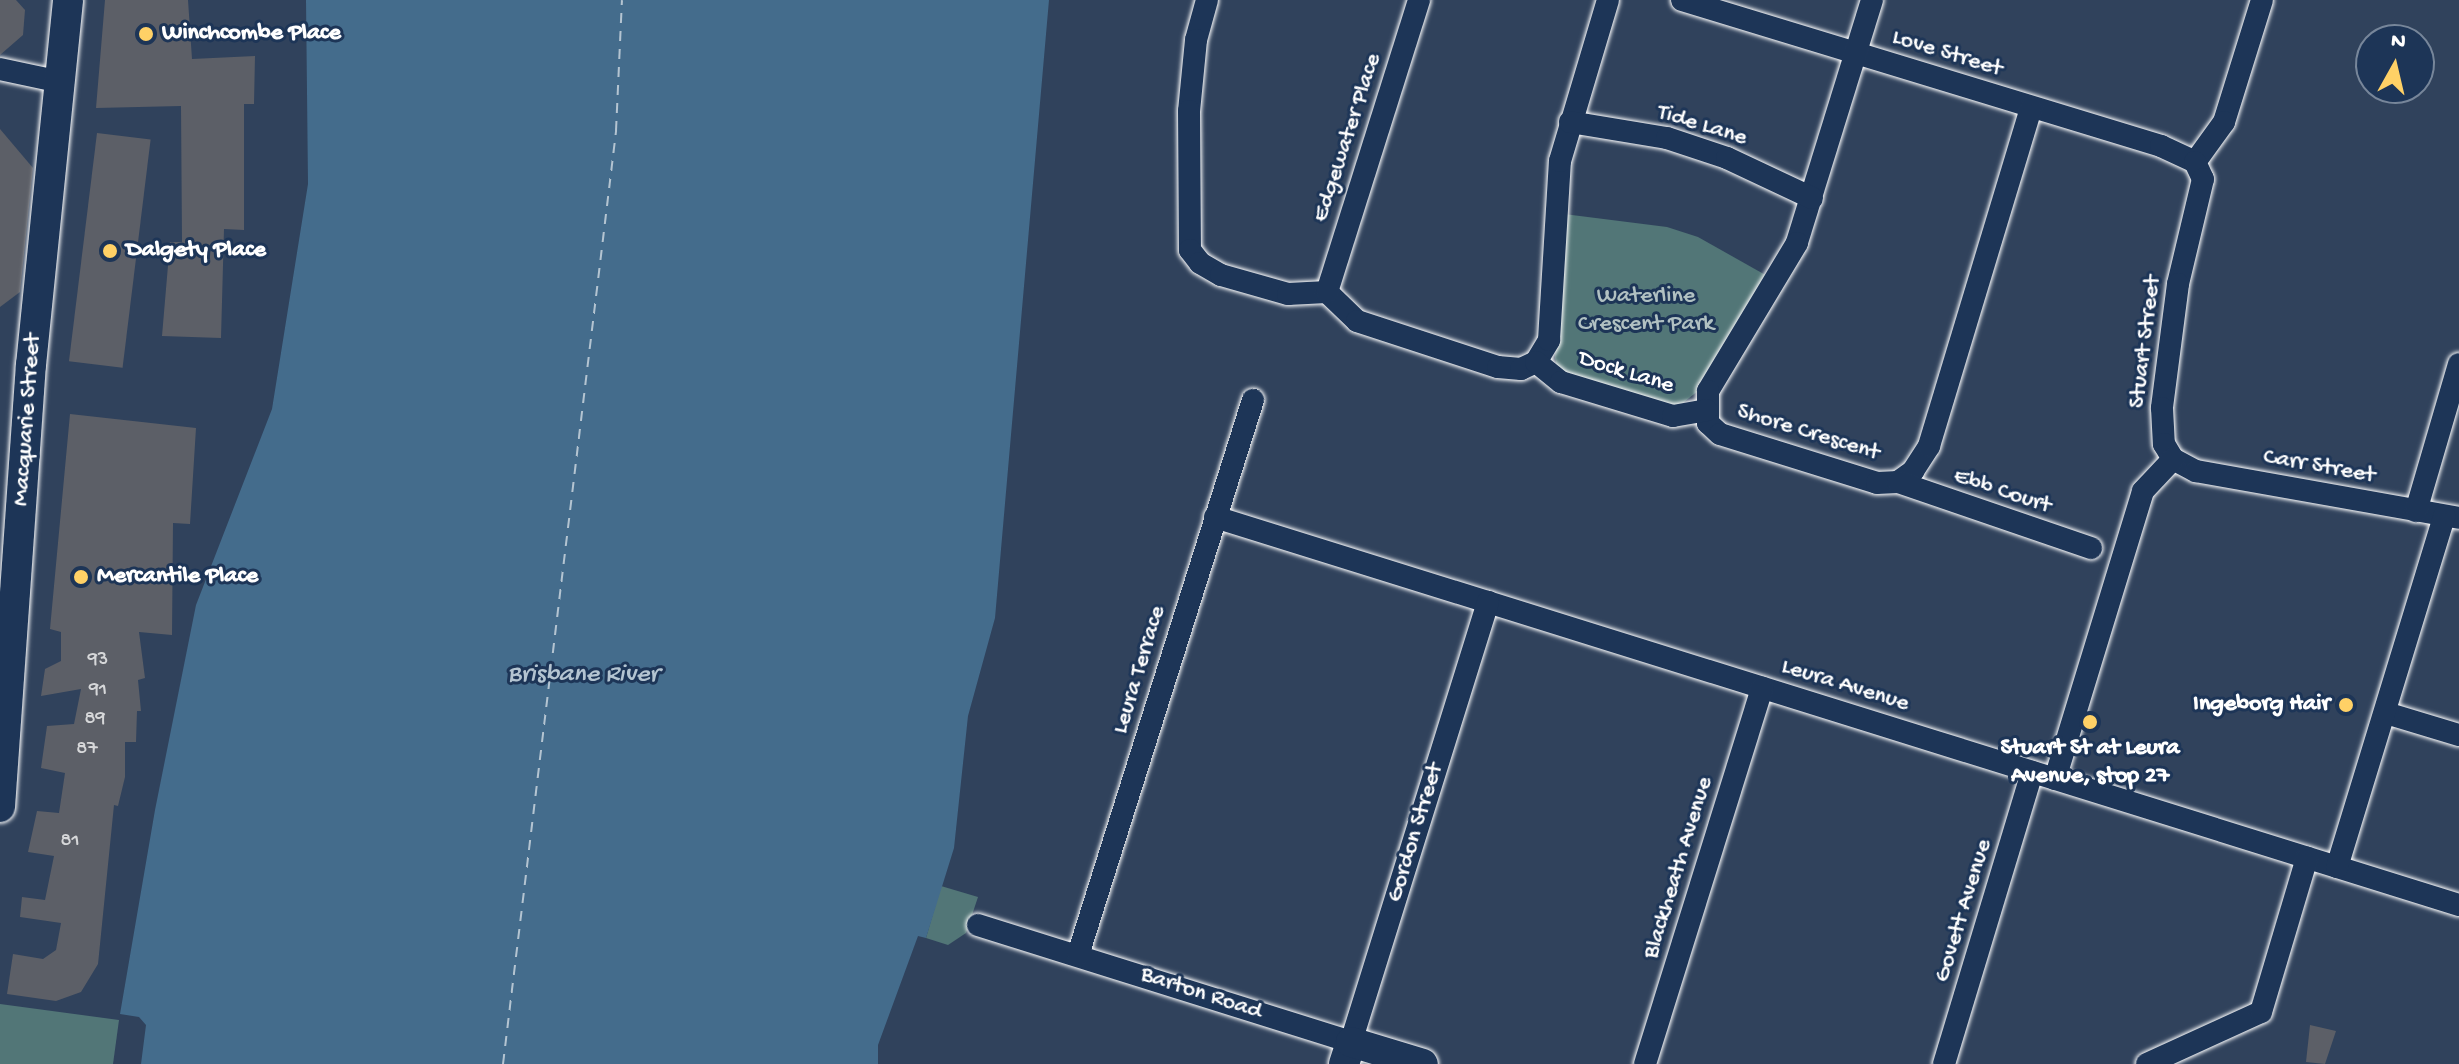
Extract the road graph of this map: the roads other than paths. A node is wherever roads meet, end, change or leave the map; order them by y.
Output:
1 (68, 0) edge
2 (1207, 0) edge
3 (1419, 0) edge
4 (1608, 0) edge
5 (1682, 0) edge
6 (1872, 0) edge
7 (2262, 0) edge
8 (1856, 53) junction
9 (0, 69) edge
10 (61, 82) junction
11 (2031, 108) junction
12 (1570, 122) junction
13 (2195, 162) junction
14 (1812, 198) junction
15 (1327, 292) junction
16 (1536, 362) junction
17 (2459, 364) edge
18 (1253, 400) dead end
19 (1706, 410) junction
20 (2173, 459) junction
21 (1898, 482) junction
22 (2416, 511) junction
23 (1215, 517) junction
24 (2452, 517) edge
25 (2091, 548) dead end
26 (1488, 602) junction
27 (1762, 688) junction
28 (2386, 713) junction
29 (2459, 735) edge
30 (2032, 772) junction
31 (2055, 779) junction
32 (0, 807) edge
33 (2307, 858) junction
34 (2337, 867) junction
35 (2459, 905) edge
36 (978, 925) dead end
37 (1078, 955) junction
38 (1348, 1053) edge
39 (1423, 1064) edge
40 (1645, 1064) edge
41 (1944, 1064) edge
42 (2147, 1064) edge

1 - 10 street, Macquarie Street
2 - 15 street
3 - 15 street, Edgewater Place
4 - 12 street
5 - 8 street, Love Street
6 - 8 street, Shore Crescent
7 - 13 street
8 - 11 street, Love Street
8 - 14 street, Shore Crescent
9 - 10 street
10 - 32 street, Macquarie Street
11 - 13 street, Love Street
11 - 21 street, Shore Crescent
12 - 14 street, Tide Lane
12 - 16 street
13 - 20 street, Stuart Street
14 - 19 street, Shore Crescent
15 - 16 street
16 - 19 street, Dock Lane
17 - 22 street
18 - 23 street, Leura Terrace
19 - 21 street, Shore Crescent
20 - 22 street, Carr Street
20 - 31 street
21 - 25 street, Ebb Court
22 - 24 street, Carr Street
23 - 26 street, Leura Avenue
23 - 37 street, Leura Terrace
24 - 28 street
26 - 27 street, Leura Avenue
26 - 38 street, Gordon Street
27 - 30 street, Leura Avenue
27 - 40 street, Blackheath Avenue
28 - 29 street
28 - 34 street
30 - 31 street, Leura Avenue
30 - 41 street, Govett Avenue
31 - 33 street, Leura Avenue
33 - 34 street, Leura Avenue
33 - 42 street
34 - 35 street, Leura Avenue
36 - 37 street, Barton Road
37 - 38 street, Barton Road
38 - 39 street, Barton Road

